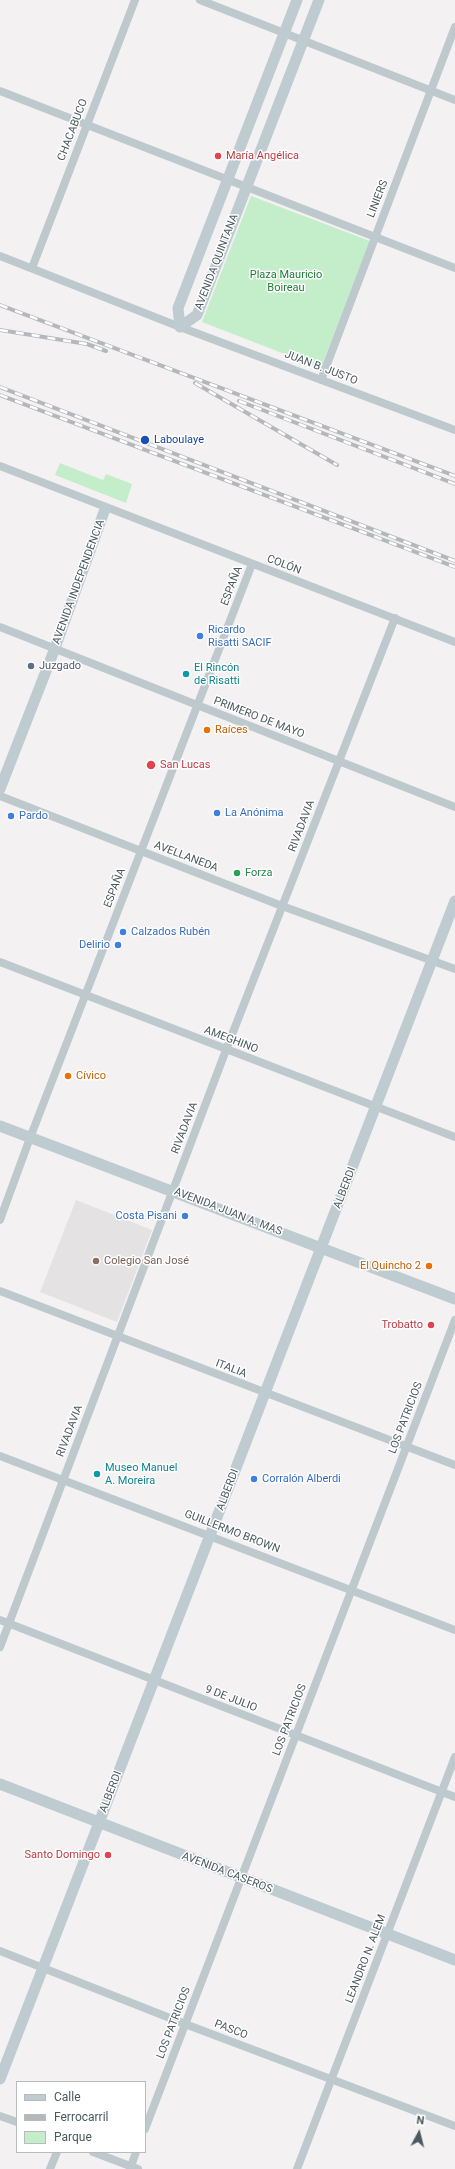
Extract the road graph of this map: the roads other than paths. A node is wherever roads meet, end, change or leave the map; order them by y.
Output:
1 (135, 0) edge
2 (200, 0) edge
3 (296, 0) edge
4 (319, 0) edge
5 (455, 27) edge
6 (283, 34) junction
7 (304, 42) junction
8 (430, 90) junction
9 (0, 91) edge
10 (455, 100) edge
11 (87, 124) junction
12 (227, 179) junction
13 (246, 187) junction
14 (375, 238) junction
15 (0, 256) edge
16 (32, 268) junction
17 (455, 268) edge
18 (180, 326) junction
19 (321, 380) junction
20 (455, 430) edge
21 (0, 466) edge
22 (105, 508) junction
23 (252, 564) junction
24 (395, 618) junction
25 (0, 627) edge
26 (455, 642) edge
27 (55, 648) junction
28 (197, 706) junction
29 (339, 760) junction
30 (0, 789) edge
31 (0, 796) edge
32 (455, 807) edge
33 (141, 851) junction
34 (455, 901) edge
35 (282, 906) junction
36 (433, 961) junction
37 (0, 962) edge
38 (455, 969) edge
39 (86, 995) junction
40 (226, 1050) junction
41 (376, 1108) junction
42 (0, 1126) edge
43 (455, 1137) edge
44 (30, 1138) junction
45 (172, 1191) junction
46 (0, 1220) edge
47 (321, 1249) junction
48 (0, 1291) edge
49 (455, 1299) edge
50 (455, 1320) edge
51 (117, 1337) junction
52 (265, 1394) junction
53 (407, 1446) junction
54 (0, 1456) edge
55 (455, 1465) edge
56 (62, 1480) junction
57 (210, 1535) junction
58 (352, 1590) junction
59 (0, 1620) edge
60 (9, 1623) junction
61 (455, 1630) edge
62 (0, 1647) edge
63 (154, 1681) junction
64 (296, 1735) junction
65 (455, 1757) edge
66 (0, 1784) edge
67 (442, 1792) junction
68 (455, 1797) edge
69 (99, 1822) junction
70 (241, 1879) junction
71 (387, 1934) junction
72 (0, 1951) edge
73 (455, 1960) edge
74 (43, 1968) junction
75 (185, 2024) junction
76 (0, 2079) edge
77 (331, 2080) junction
78 (0, 2116) edge
79 (16, 2122) edge
80 (146, 2126) edge
81 (455, 2126) edge
82 (57, 2153) edge
83 (96, 2153) edge
84 (136, 2153) edge
85 (133, 2168) edge
86 (50, 2169) edge
87 (297, 2169) edge

1 - 11 street, CHACABUCO
2 - 6 street
3 - 6 main road, AVENIDA QUINTANA
4 - 7 main road, AVENIDA QUINTANA
5 - 8 street, LINIERS
6 - 7 street
6 - 12 main road, AVENIDA QUINTANA
7 - 8 street
7 - 13 main road, AVENIDA QUINTANA
8 - 10 street
8 - 14 street, LINIERS
9 - 11 street
11 - 12 street
11 - 16 street, CHACABUCO
12 - 13 street
12 - 18 main road, AVENIDA QUINTANA
13 - 14 street
13 - 18 main road, AVENIDA QUINTANA
14 - 17 street
14 - 19 street, LINIERS
15 - 16 street, JUAN B. JUSTO
16 - 18 street, JUAN B. JUSTO
18 - 19 street, JUAN B. JUSTO
19 - 20 street, JUAN B. JUSTO
21 - 22 street, COLÓN
22 - 23 street, COLÓN
22 - 27 main road, AVENIDA INDEPENDENCIA
23 - 24 street, COLÓN
23 - 28 street, ESPAÑA
24 - 26 street, COLÓN
24 - 29 street, RIVADAVIA
25 - 27 street, PRIMERO DE MAYO
27 - 28 street, PRIMERO DE MAYO
27 - 30 main road, AVENIDA INDEPENDENCIA
28 - 29 street, PRIMERO DE MAYO
28 - 33 street, ESPAÑA
29 - 32 street, PRIMERO DE MAYO
29 - 35 street, RIVADAVIA
31 - 33 street, AVELLANEDA
33 - 35 street, AVELLANEDA
33 - 39 street, ESPAÑA
34 - 36 main road, ALBERDI
35 - 36 street, AVELLANEDA
35 - 40 street, RIVADAVIA
36 - 38 street, AVELLANEDA
36 - 41 main road, ALBERDI
37 - 39 street, AMEGHINO
39 - 40 street, AMEGHINO
39 - 44 street, ESPAÑA
40 - 41 street, AMEGHINO
40 - 45 street, RIVADAVIA
41 - 43 street, AMEGHINO
41 - 47 main road, ALBERDI
42 - 44 main road, AVENIDA JUAN A. MAS
44 - 45 main road, AVENIDA JUAN A. MAS
44 - 46 street, ESPAÑA
45 - 47 main road, AVENIDA JUAN A. MAS
45 - 51 street, RIVADAVIA
47 - 49 main road, AVENIDA JUAN A. MAS
47 - 52 main road, ALBERDI
48 - 51 street, ITALIA
50 - 53 street, LOS PATRICIOS
51 - 52 street, ITALIA
51 - 56 street, RIVADAVIA
52 - 53 street, ITALIA
52 - 57 main road, ALBERDI
53 - 55 street, ITALIA
53 - 58 street, LOS PATRICIOS
54 - 56 street, GUILLERMO BROWN
56 - 57 street, GUILLERMO BROWN
56 - 60 street, RIVADAVIA
57 - 58 street, GUILLERMO BROWN
57 - 63 main road, ALBERDI
58 - 61 street, GUILLERMO BROWN
58 - 64 street, LOS PATRICIOS
59 - 60 street, 9 DE JULIO
60 - 62 street, RIVADAVIA
60 - 63 street, 9 DE JULIO
63 - 64 street, 9 DE JULIO
63 - 69 main road, ALBERDI
64 - 67 street, 9 DE JULIO
64 - 70 street, LOS PATRICIOS
65 - 67 street, LEANDRO N. ALEM
66 - 69 main road, AVENIDA CASEROS
67 - 68 street, 9 DE JULIO
67 - 71 street, LEANDRO N. ALEM
69 - 70 main road, AVENIDA CASEROS
69 - 74 main road, ALBERDI
70 - 71 main road, AVENIDA CASEROS
70 - 75 street, LOS PATRICIOS
71 - 73 main road, AVENIDA CASEROS
71 - 77 street, LEANDRO N. ALEM
72 - 74 street, PASCO
74 - 75 street, PASCO
74 - 76 main road, ALBERDI
75 - 77 street, PASCO
75 - 80 street, LOS PATRICIOS
77 - 81 street, PASCO
77 - 87 street, LEANDRO N. ALEM
78 - 79 street
82 - 86 street
83 - 85 street
84 - 85 street

